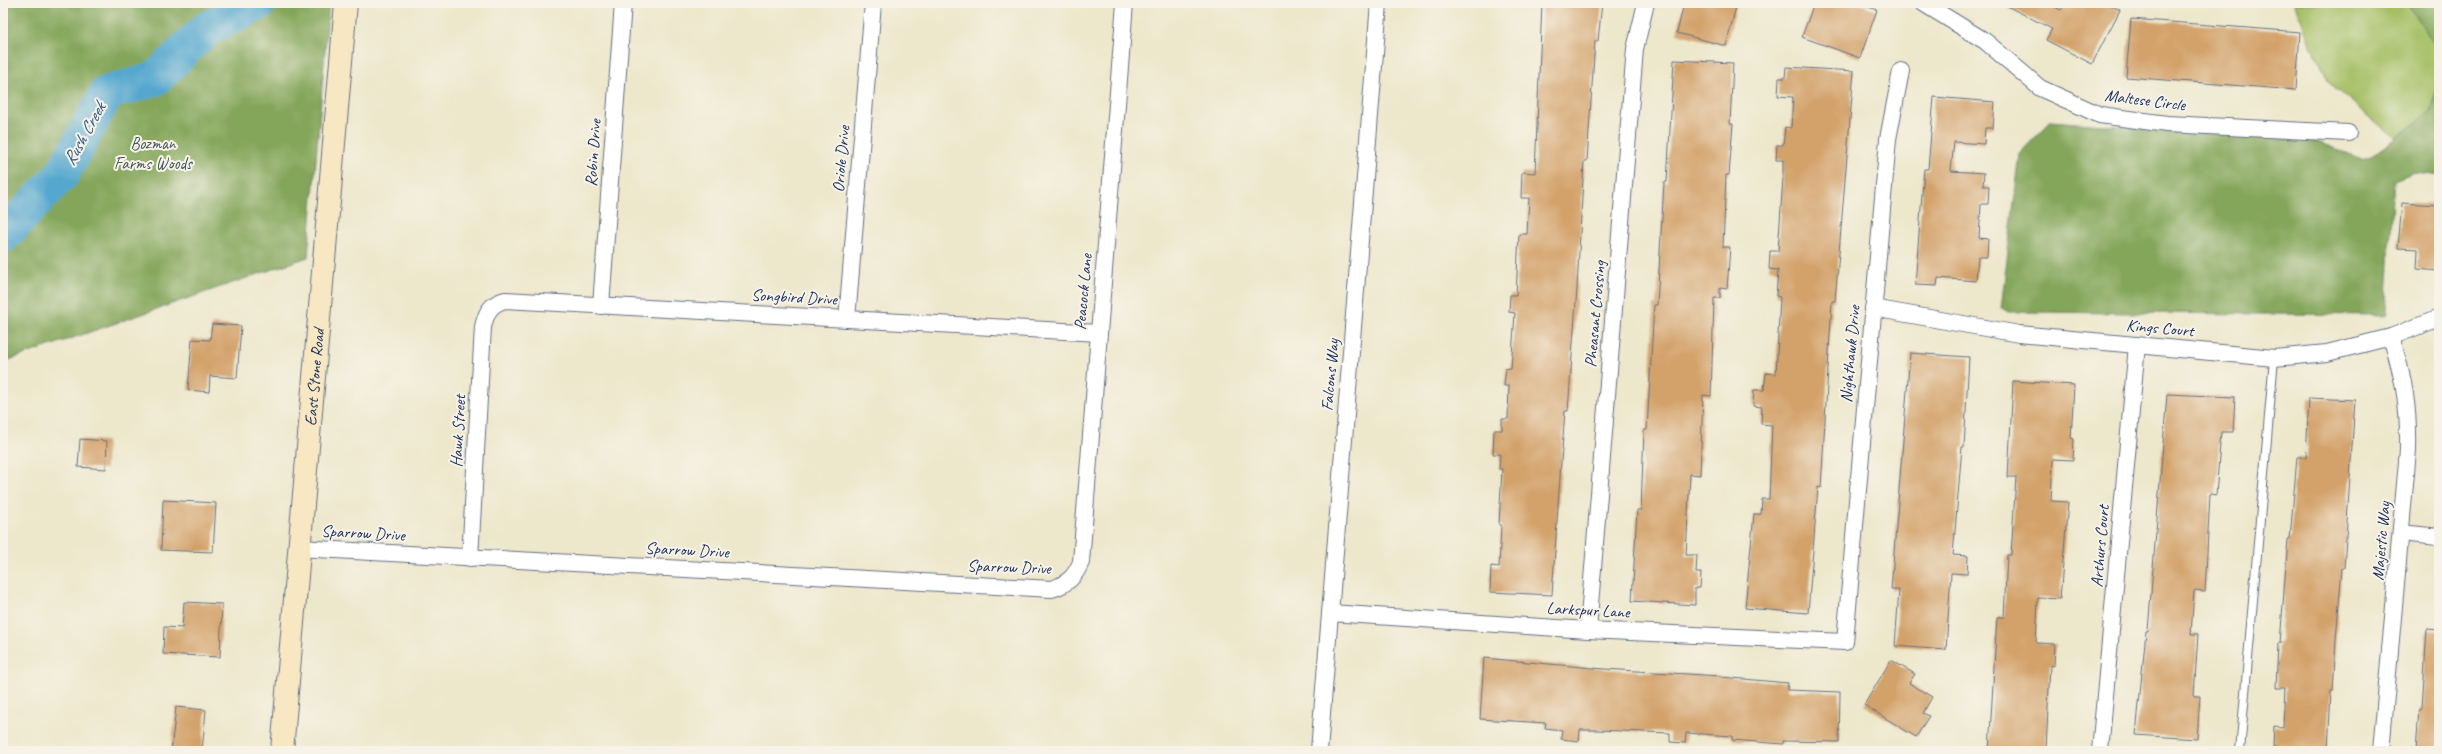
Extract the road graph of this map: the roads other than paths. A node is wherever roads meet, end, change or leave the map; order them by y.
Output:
1 (346, 3) edge
2 (623, 3) edge
3 (873, 3) edge
4 (1125, 3) edge
5 (1379, 3) edge
6 (1646, 3) edge
7 (1923, 3) edge
8 (1901, 71) dead end
9 (2348, 133) dead end
10 (600, 306) junction
11 (489, 308) joint
12 (1873, 308) junction
13 (2439, 318) edge
14 (847, 319) junction
15 (1099, 333) junction
16 (2391, 337) junction
17 (2137, 345) junction
18 (2274, 358) junction
19 (2401, 533) junction
20 (2439, 537) edge
21 (298, 548) junction
22 (470, 558) junction
23 (1070, 580) joint
24 (1330, 613) junction
25 (1588, 630) junction
26 (1845, 642) joint
27 (282, 751) edge
28 (1319, 751) edge
29 (2100, 751) edge
30 (2240, 751) edge
31 (2381, 751) edge

1 - 21 main road, East Stone Road
2 - 10 street, Robin Drive
3 - 14 street, Oriole Drive
4 - 15 street, Peacock Lane
5 - 24 street, Falcons Way
6 - 25 street, Pheasant Crossing
7 - 9 street, Maltese Circle
8 - 12 street, Nighthawk Drive
10 - 11 street, Songbird Drive
10 - 14 street, Songbird Drive
11 - 22 street, Hawk Street
12 - 17 street, Kings Court
12 - 26 street, Nighthawk Drive
13 - 16 street, Kings Court
14 - 15 street, Songbird Drive
15 - 23 street, Peacock Lane
16 - 18 street, Kings Court
16 - 19 street, Majestic Way
17 - 18 street, Kings Court
17 - 29 street, Arthurs Court
18 - 30 lane
19 - 20 street
19 - 31 street, Majestic Way
21 - 22 street, Sparrow Drive
21 - 27 main road, East Stone Road
22 - 23 street, Sparrow Drive
24 - 25 street, Larkspur Lane
24 - 28 street, Falcons Way
25 - 26 street, Larkspur Lane

